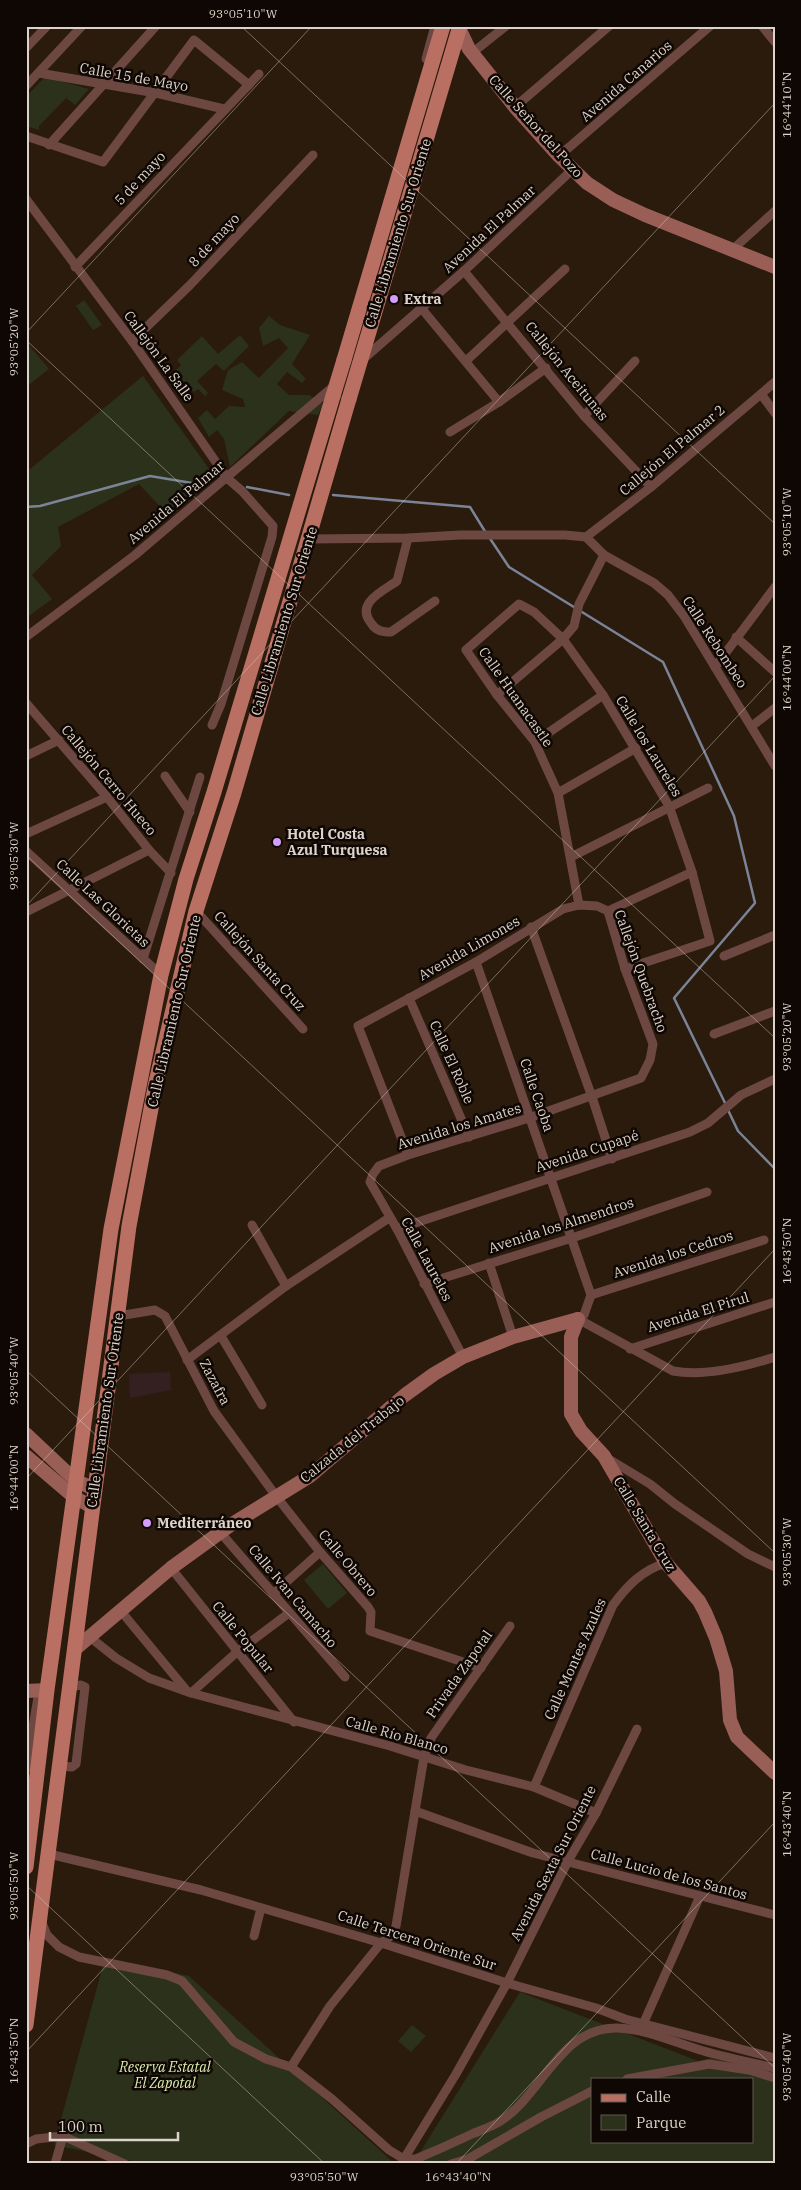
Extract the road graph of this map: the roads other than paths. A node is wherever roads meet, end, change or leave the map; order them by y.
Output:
1 (47, 26) edge
2 (82, 26) edge
3 (156, 26) edge
4 (435, 26) edge
5 (444, 26) edge
6 (506, 26) edge
7 (609, 26) edge
8 (710, 26) edge
9 (762, 26) edge
10 (463, 37) edge
11 (775, 42) edge
12 (26, 48) edge
13 (39, 73) junction
14 (259, 74) dead end
15 (104, 85) junction
16 (249, 85) junction
17 (26, 86) edge
18 (156, 93) junction
19 (516, 107) junction
20 (224, 109) junction
21 (26, 136) edge
22 (49, 145) junction
23 (313, 155) dead end
24 (559, 156) junction
25 (572, 170) junction
26 (26, 199) edge
27 (775, 212) edge
28 (732, 250) junction
29 (75, 267) junction
30 (775, 267) edge
31 (565, 269) dead end
32 (464, 271) junction
33 (422, 308) junction
34 (508, 321) junction
35 (132, 341) junction
36 (370, 354) junction
37 (466, 361) junction
38 (635, 361) dead end
39 (355, 365) dead end
40 (546, 368) junction
41 (775, 382) edge
42 (333, 390) junction
43 (761, 394) junction
44 (499, 402) junction
45 (775, 413) edge
46 (584, 416) junction
47 (450, 432) dead end
48 (333, 455) junction
49 (224, 480) junction
50 (651, 487) junction
51 (586, 537) junction
52 (408, 538) junction
53 (309, 539) junction
54 (604, 555) junction
55 (775, 587) edge
56 (435, 601) dead end
57 (26, 637) edge
58 (736, 637) junction
59 (563, 639) junction
60 (466, 650) joint
61 (715, 668) junction
62 (775, 671) edge
63 (497, 696) junction
64 (603, 696) junction
65 (26, 703) edge
66 (775, 708) edge
67 (212, 724) dead end
68 (752, 726) junction
69 (59, 740) junction
70 (535, 742) junction
71 (636, 748) junction
72 (26, 756) edge
73 (775, 766) edge
74 (165, 776) dead end
75 (200, 777) dead end
76 (708, 788) dead end
77 (558, 793) junction
78 (107, 797) junction
79 (669, 806) junction
80 (190, 812) junction
81 (26, 834) edge
82 (149, 850) junction
83 (26, 851) edge
84 (571, 857) junction
85 (692, 872) junction
86 (171, 874) junction
87 (68, 890) junction
88 (579, 905) junction
89 (597, 906) joint
90 (196, 911) junction
91 (608, 911) junction
92 (26, 912) edge
93 (531, 927) junction
94 (775, 935) edge
95 (724, 956) dead end
96 (143, 959) junction
97 (476, 962) junction
98 (625, 969) junction
99 (161, 975) junction
100 (409, 998) junction
101 (775, 1011) edge
102 (303, 1029) dead end
103 (714, 1034) dead end
104 (641, 1078) joint
105 (775, 1079) edge
106 (592, 1097) junction
107 (530, 1118) junction
108 (469, 1137) junction
109 (408, 1156) junction
110 (612, 1159) junction
111 (372, 1174) joint
112 (552, 1177) junction
113 (706, 1192) dead end
114 (390, 1218) junction
115 (252, 1225) dead end
116 (397, 1229) junction
117 (572, 1238) junction
118 (764, 1240) dead end
119 (488, 1263) junction
120 (424, 1284) junction
121 (286, 1286) junction
122 (591, 1295) junction
123 (775, 1302) edge
124 (118, 1316) junction
125 (578, 1319) junction
126 (221, 1336) junction
127 (513, 1337) junction
128 (630, 1349) junction
129 (463, 1357) junction
130 (775, 1357) edge
131 (188, 1360) junction
132 (262, 1404) dead end
133 (26, 1434) edge
134 (26, 1456) edge
135 (604, 1456) junction
136 (76, 1482) junction
137 (95, 1489) junction
138 (276, 1496) junction
139 (74, 1497) junction
140 (92, 1507) junction
141 (220, 1532) junction
142 (320, 1552) junction
143 (666, 1563) junction
144 (775, 1567) edge
145 (171, 1568) junction
146 (273, 1594) junction
147 (120, 1610) junction
148 (289, 1612) junction
149 (510, 1626) dead end
150 (90, 1638) junction
151 (74, 1650) junction
152 (237, 1652) junction
153 (481, 1668) junction
154 (345, 1677) dead end
155 (70, 1687) junction
156 (37, 1691) edge
157 (190, 1693) junction
158 (67, 1716) junction
159 (83, 1717) junction
160 (294, 1722) junction
161 (637, 1729) dead end
162 (424, 1757) junction
163 (61, 1766) junction
164 (26, 1770) edge
165 (775, 1773) edge
166 (534, 1787) junction
167 (415, 1811) junction
168 (596, 1813) junction
169 (49, 1854) junction
170 (568, 1862) junction
171 (26, 1867) edge
172 (700, 1896) junction
173 (261, 1908) junction
174 (775, 1915) edge
175 (40, 1919) junction
176 (254, 1936) dead end
177 (381, 1943) junction
178 (507, 1983) junction
179 (644, 2022) junction
180 (26, 2025) edge
181 (775, 2058) edge
182 (291, 2067) junction
183 (775, 2068) edge
184 (632, 2078) edge
185 (775, 2078) edge
186 (591, 2092) edge
187 (63, 2136) junction
188 (26, 2144) edge
189 (402, 2161) edge
190 (56, 2164) edge
191 (125, 2164) edge
192 (452, 2164) edge

1 - 12 street
2 - 13 street
3 - 15 street
4 - 42 street
5 - 10 street, Calle Señor del Pozo
5 - 42 main road, Calle Libramiento Sur Oriente, bridge
6 - 10 street
7 - 19 street
8 - 24 street, Avenida Canarios
9 - 11 street
10 - 19 street, Calle Señor del Pozo
10 - 36 street
10 - 48 main road, Calle Libramiento Sur Oriente, bridge
13 - 15 street, Calle 15 de Mayo
13 - 17 street
14 - 16 street, 5 de mayo
15 - 18 street, Calle 15 de Mayo
15 - 22 street
16 - 18 street
16 - 20 street, 5 de mayo
18 - 20 street, Calle 15 de Mayo
18 - 22 street
19 - 24 street, Calle Señor del Pozo
20 - 29 street, 5 de mayo
21 - 22 street
23 - 35 street, 8 de mayo
24 - 25 street, Calle Señor del Pozo
25 - 28 street, Calle Señor del Pozo
25 - 32 street, Avenida El Palmar
26 - 29 street, Callejón La Salle
27 - 28 street
28 - 30 street, Calle Señor del Pozo
29 - 35 street, Callejón La Salle
31 - 34 street
32 - 33 street, Avenida El Palmar
32 - 34 street, Callejón Aceitunas
33 - 36 street, Avenida El Palmar
33 - 37 street
34 - 37 street
34 - 40 street, Callejón Aceitunas
35 - 49 street, Callejón La Salle
36 - 39 street, Avenida El Palmar
36 - 48 street
37 - 44 street
38 - 46 street
40 - 44 street
40 - 46 street, Callejón Aceitunas
41 - 43 street, Callejón El Palmar 2
42 - 49 street, Avenida El Palmar
42 - 99 main road, Calle Libramiento Sur Oriente
43 - 45 street
43 - 50 street, Callejón El Palmar 2
44 - 47 street
46 - 50 street, Callejón Aceitunas
48 - 53 main road, Calle Libramiento Sur Oriente
49 - 57 street, Avenida El Palmar
49 - 67 street, Callejón La Salle
50 - 51 street, Callejón El Palmar 2
51 - 52 street
51 - 54 street, Calle Rebombeo
52 - 53 street
52 - 56 street
53 - 90 main road, Calle Libramiento Sur Oriente
54 - 59 street
54 - 61 street, Calle Rebombeo
55 - 58 street
58 - 61 street
58 - 62 street
59 - 60 street, Calle los Laureles
59 - 63 street
59 - 64 street, Calle los Laureles
60 - 63 street, Calle Huanacastle
61 - 68 street, Calle Rebombeo
63 - 70 street, Calle Huanacastle
64 - 70 street
64 - 71 street, Calle los Laureles
65 - 69 street, Callejón Cerro Hueco
66 - 68 street
68 - 73 street, Calle Rebombeo
69 - 72 street
69 - 78 street, Callejón Cerro Hueco
70 - 77 street, Calle Huanacastle
71 - 77 street
71 - 79 street, Calle los Laureles
74 - 80 street
75 - 80 street
76 - 79 street
77 - 84 street, Calle Huanacastle
78 - 81 street
78 - 82 street, Callejón Cerro Hueco
79 - 84 street
79 - 85 street, Calle los Laureles
80 - 86 street
82 - 86 street, Callejón Cerro Hueco
82 - 87 street
83 - 87 street, Calle Las Glorietas
84 - 88 street, Calle Huanacastle
85 - 91 street
85 - 98 street, Calle los Laureles
86 - 96 street
87 - 92 street
87 - 96 street, Calle Las Glorietas
88 - 89 street, Avenida Limones
88 - 93 street, Avenida Limones
89 - 91 street, Callejón Quebracho
90 - 102 street, Callejón Santa Cruz
90 - 124 main road, Calle Libramiento Sur Oriente
91 - 98 street, Callejón Quebracho
93 - 97 street, Avenida Limones
93 - 106 street
94 - 95 street
96 - 99 street, Calle Las Glorietas
97 - 100 street, Avenida Limones
97 - 107 street, Calle Caoba
98 - 104 street, Callejón Quebracho
99 - 136 main road, Calle Libramiento Sur Oriente
100 - 108 street, Calle El Roble
100 - 109 street, Avenida Limones
101 - 103 street
104 - 106 street, Avenida los Amates
105 - 110 street, Avenida Cupapé
106 - 107 street, Avenida los Amates
106 - 110 street
107 - 108 street, Avenida los Amates
107 - 112 street, Calle Caoba
108 - 109 street, Avenida los Amates
109 - 111 street, Avenida los Amates
110 - 112 street, Avenida Cupapé
111 - 114 street, Calle Laureles
112 - 116 street, Avenida Cupapé
112 - 117 street, Calle Caoba
113 - 117 street, Avenida los Almendros
114 - 116 street, Calle Laureles
114 - 121 street
115 - 121 street
116 - 120 street, Calle Laureles
117 - 119 street, Avenida los Almendros
117 - 122 street, Calle Caoba
118 - 122 street, Avenida los Cedros
119 - 120 street, Avenida los Almendros
119 - 127 street
120 - 129 street, Calle Laureles
121 - 126 street
122 - 125 street
123 - 128 street, Avenida El Pirul
124 - 131 street, Zazafra
124 - 137 main road, Calle Libramiento Sur Oriente
125 - 127 street, Calzada del Trabajo
125 - 128 street
125 - 135 street, Calle Santa Cruz
126 - 131 street
126 - 132 street
127 - 129 street, Calzada del Trabajo
128 - 130 street
129 - 138 street, Calzada del Trabajo
131 - 138 street, Zazafra
133 - 136 street
134 - 139 street
135 - 143 street, Calle Santa Cruz
135 - 144 street
136 - 137 street
136 - 139 main road, Calle Libramiento Sur Oriente
137 - 140 main road, Calle Libramiento Sur Oriente
138 - 141 street, Calzada del Trabajo
138 - 142 street, Calle Obrero
139 - 140 street
139 - 156 main road, Calle Libramiento Sur Oriente
140 - 151 main road, Calle Libramiento Sur Oriente
141 - 145 street, Calzada del Trabajo
141 - 146 street, Calle Ivan Camacho
142 - 146 street
142 - 153 street, Calle Obrero
143 - 165 street, Calle Santa Cruz
143 - 166 street, Calle Montes Azules
145 - 147 street, Calzada del Trabajo
145 - 152 street, Calle Popular
146 - 148 street, Calle Ivan Camacho
147 - 150 street, Calzada del Trabajo
147 - 157 street
148 - 152 street
148 - 154 street, Calle Ivan Camacho
149 - 153 street, Privada Zapotal
150 - 151 street, Calzada del Trabajo
150 - 157 street, Calle Río Blanco
151 - 155 main road, Calle Libramiento Sur Oriente
152 - 157 street
152 - 160 street, Calle Popular
153 - 162 street, Privada Zapotal
155 - 158 main road, Calle Libramiento Sur Oriente
155 - 159 street
156 - 164 street
156 - 171 main road, Calle Libramiento Sur Oriente
157 - 160 street, Calle Río Blanco
158 - 159 street
158 - 163 main road, Calle Libramiento Sur Oriente
159 - 163 street
160 - 162 street, Calle Río Blanco
161 - 168 street, Avenida Sexta Sur Oriente
162 - 166 street, Calle Río Blanco
162 - 167 street, Privada Zapotal
163 - 169 main road, Calle Libramiento Sur Oriente
166 - 168 street, Calle Río Blanco
167 - 170 street, Calle Lucio de los Santos
167 - 177 street, Privada Zapotal
168 - 170 street, Avenida Sexta Sur Oriente
169 - 173 street, Calle Tercera Oriente Sur
169 - 175 main road, Calle Libramiento Sur Oriente
170 - 172 street, Calle Lucio de los Santos
170 - 178 street, Avenida Sexta Sur Oriente
172 - 174 street, Calle Lucio de los Santos
172 - 179 street
173 - 176 street
173 - 177 street, Calle Tercera Oriente Sur
175 - 180 main road, Calle Libramiento Sur Oriente
175 - 182 street
177 - 178 street, Calle Tercera Oriente Sur
177 - 182 street, Privada Zapotal
178 - 179 street, Calle Tercera Oriente Sur
178 - 189 street, Avenida Sexta Sur Oriente
179 - 181 street, Calle Tercera Oriente Sur
182 - 189 street
183 - 189 street
184 - 185 street
186 - 192 street
187 - 188 street
187 - 190 street
187 - 191 street

